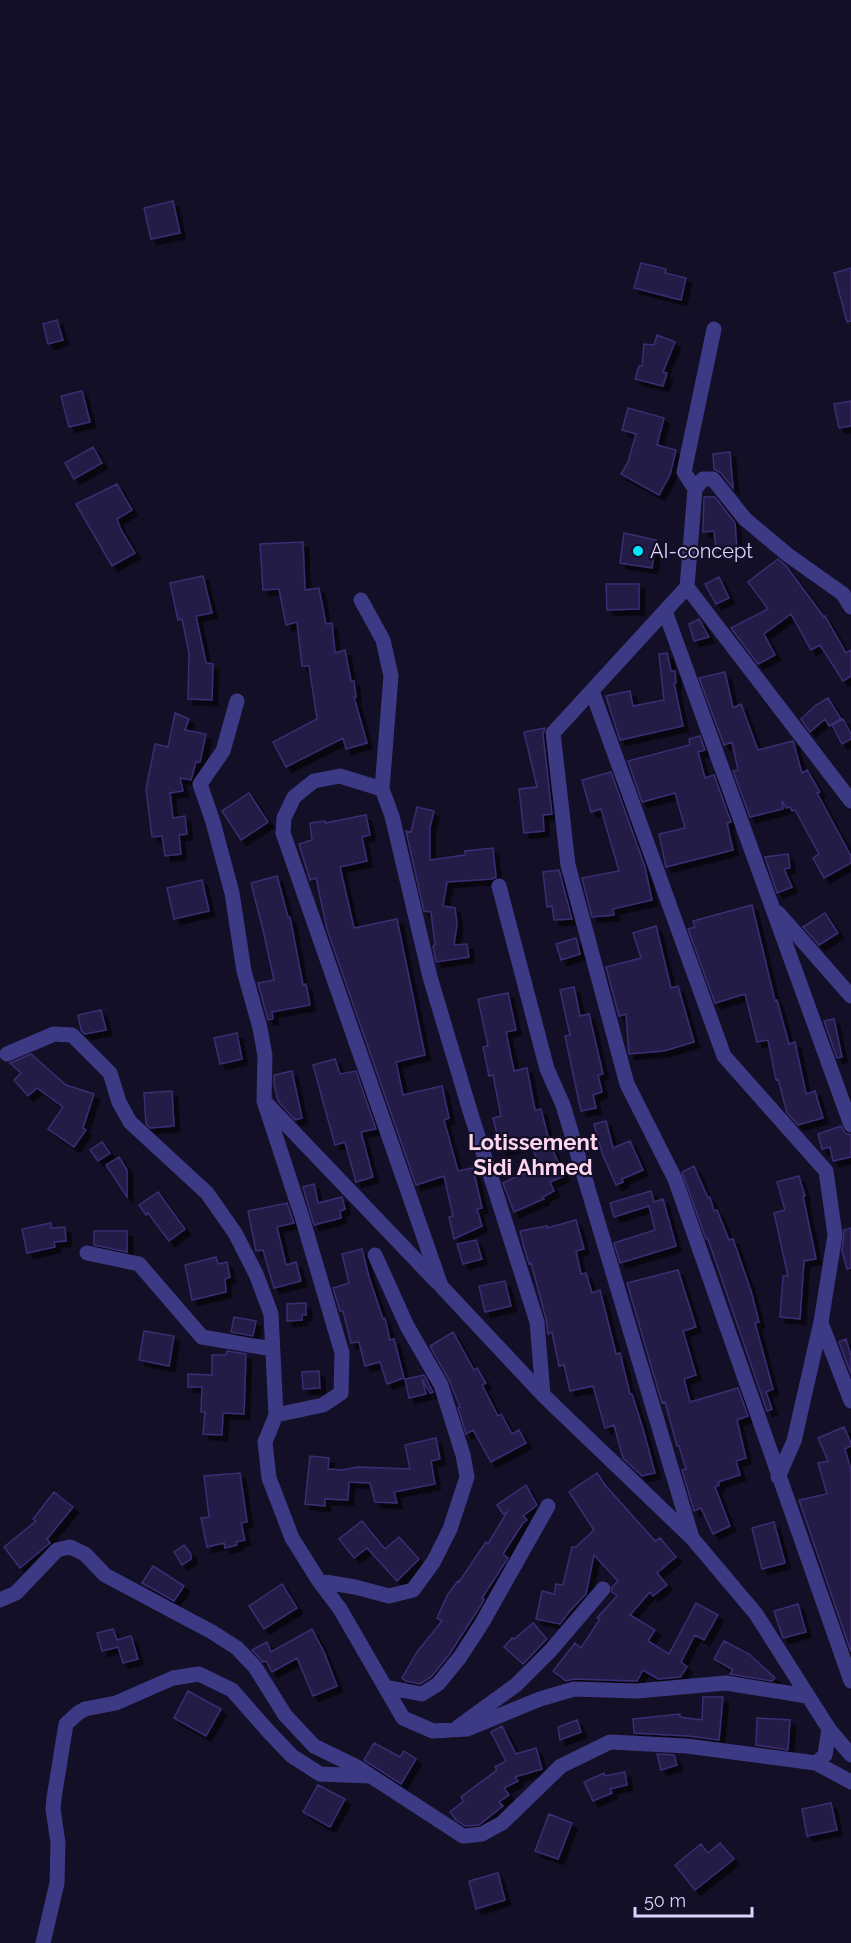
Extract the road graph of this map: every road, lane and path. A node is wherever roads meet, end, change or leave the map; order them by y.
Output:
1 (714, 329) dead end
2 (695, 489) junction
3 (687, 587) junction
4 (361, 600) dead end
5 (851, 607) edge
6 (665, 611) junction
7 (592, 691) junction
8 (237, 702) dead end
9 (382, 789) junction
10 (851, 801) edge
11 (499, 886) dead end
12 (772, 906) junction
13 (851, 996) edge
14 (7, 1054) dead end
15 (264, 1101) junction
16 (851, 1125) edge
17 (87, 1253) dead end
18 (375, 1256) dead end
19 (441, 1286) junction
20 (821, 1322) junction
21 (272, 1348) junction
22 (543, 1395) junction
23 (851, 1401) edge
24 (276, 1415) junction
25 (778, 1477) junction
26 (548, 1506) dead end
27 (692, 1538) junction
28 (320, 1581) junction
29 (603, 1589) dead end
30 (0, 1600) edge
31 (851, 1682) edge
32 (385, 1687) junction
33 (807, 1696) junction
34 (829, 1729) junction
35 (453, 1730) junction
36 (851, 1755) edge
37 (816, 1762) junction
38 (370, 1776) junction
39 (851, 1782) edge
40 (43, 1943) edge

1 - 2 street
2 - 3 street
2 - 5 street
3 - 6 street
3 - 10 street
4 - 9 street
6 - 7 street
6 - 12 street
7 - 20 street
7 - 25 street
8 - 15 street
9 - 19 street
9 - 22 street
11 - 27 street
12 - 13 street
12 - 16 street
14 - 21 street
15 - 19 street
15 - 24 street
17 - 21 street
18 - 28 street
19 - 22 street
20 - 23 street
20 - 25 street
21 - 24 street
22 - 27 street
24 - 28 street
25 - 31 street
26 - 32 street
27 - 33 street
28 - 32 street
29 - 35 street
30 - 38 street
32 - 35 street
33 - 34 street
33 - 35 street
34 - 36 street
34 - 37 street
37 - 38 street
37 - 39 street
38 - 40 street

